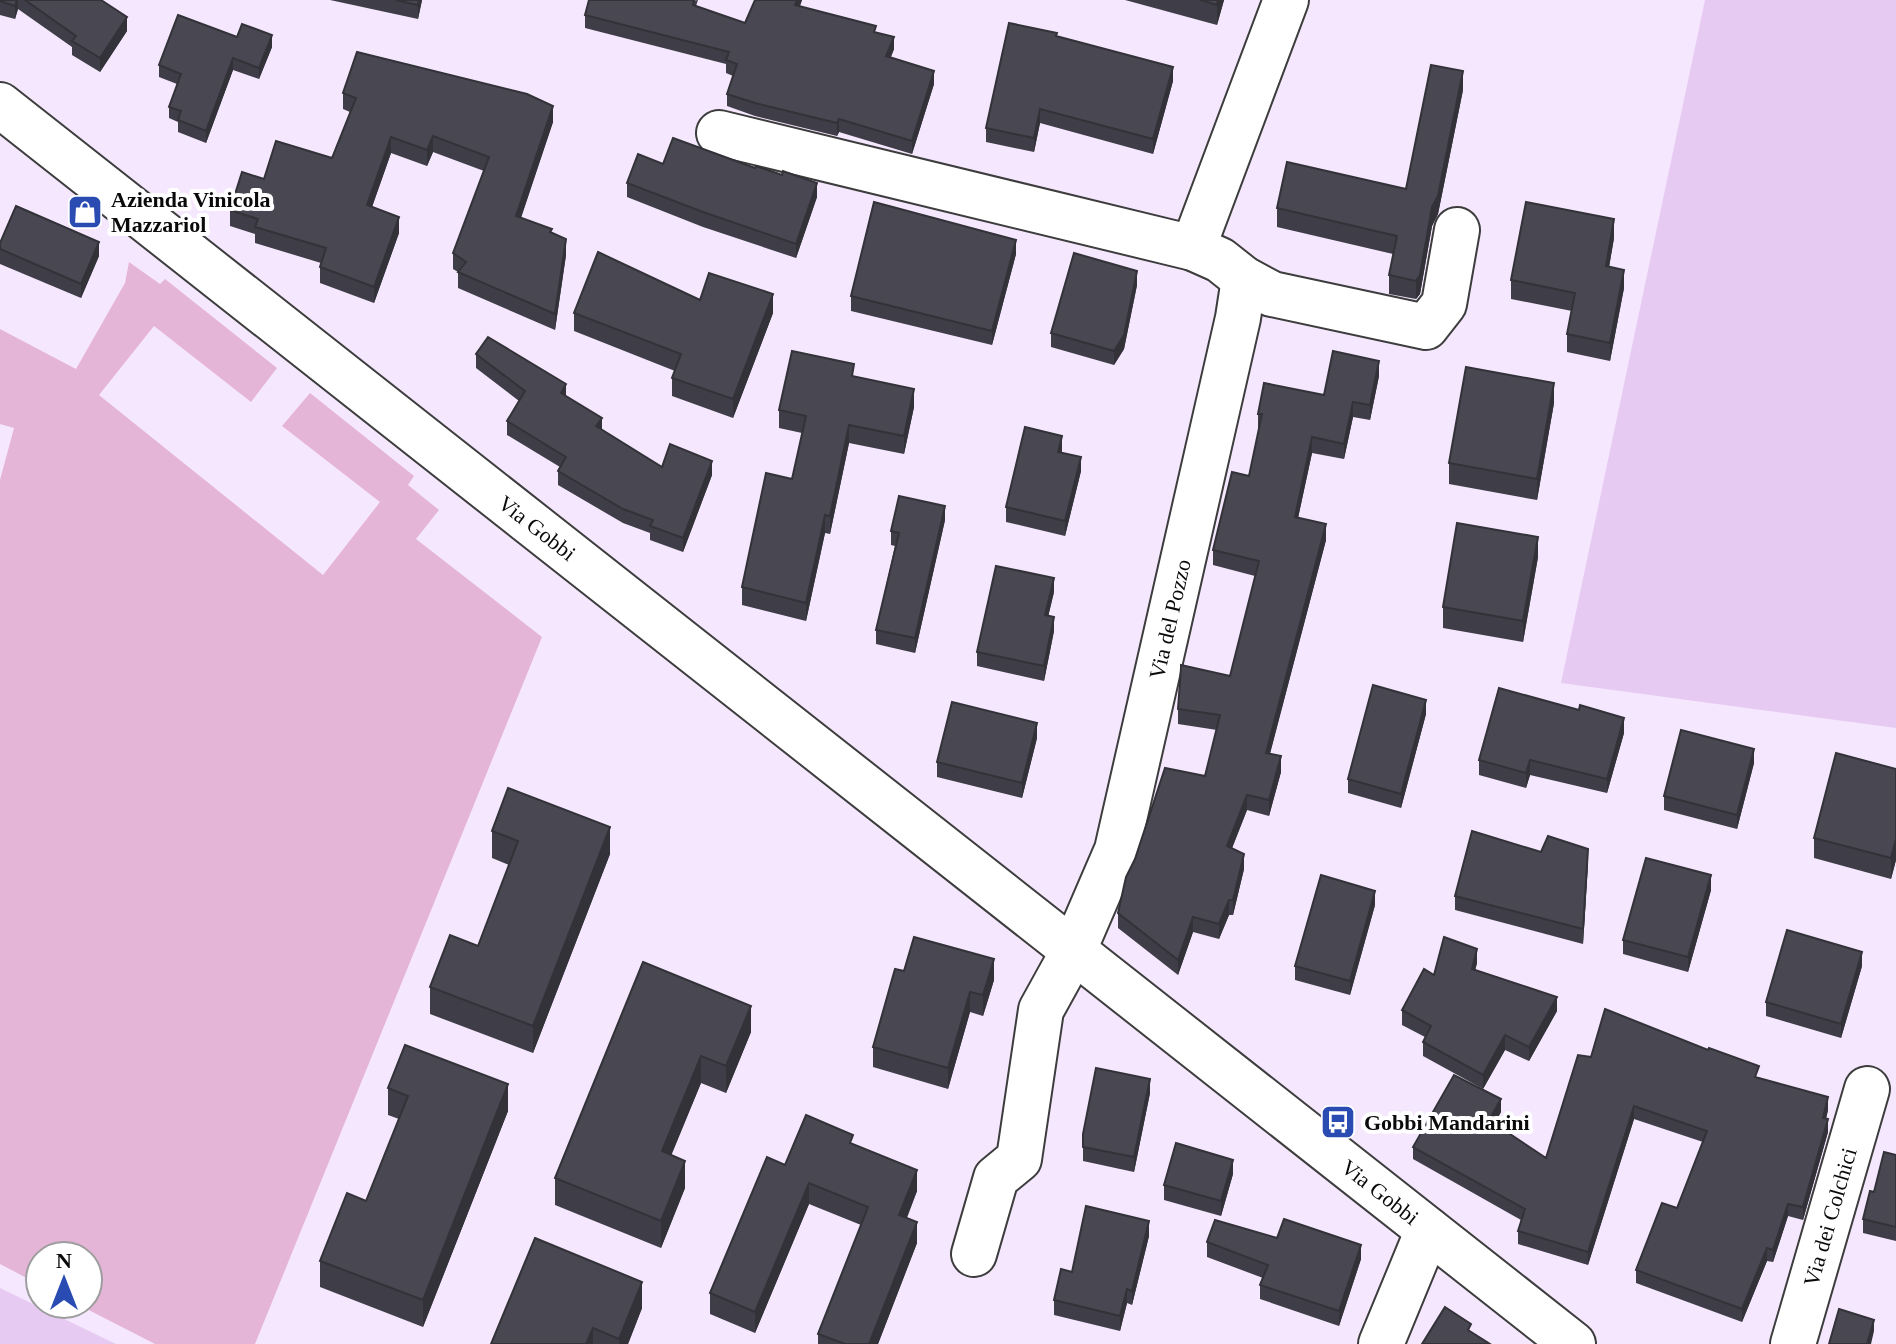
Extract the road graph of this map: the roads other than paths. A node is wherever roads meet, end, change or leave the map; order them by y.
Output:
1 (1286, 0) edge
2 (0, 105) edge
3 (719, 133) dead end
4 (1457, 230) dead end
5 (1193, 248) junction
6 (1244, 279) junction
7 (1073, 952) junction
8 (1867, 1089) dead end
9 (1428, 1230) junction
10 (974, 1254) dead end
11 (1381, 1344) edge
12 (1573, 1344) edge
13 (1793, 1344) edge

1 - 5 street
2 - 7 street, Via Gobbi
3 - 5 street
4 - 6 street
5 - 6 street
6 - 7 street, Via del Pozzo
7 - 9 street, Via Gobbi
7 - 10 street
8 - 13 street, Via dei Colchici
9 - 11 street
9 - 12 street, Via Gobbi

